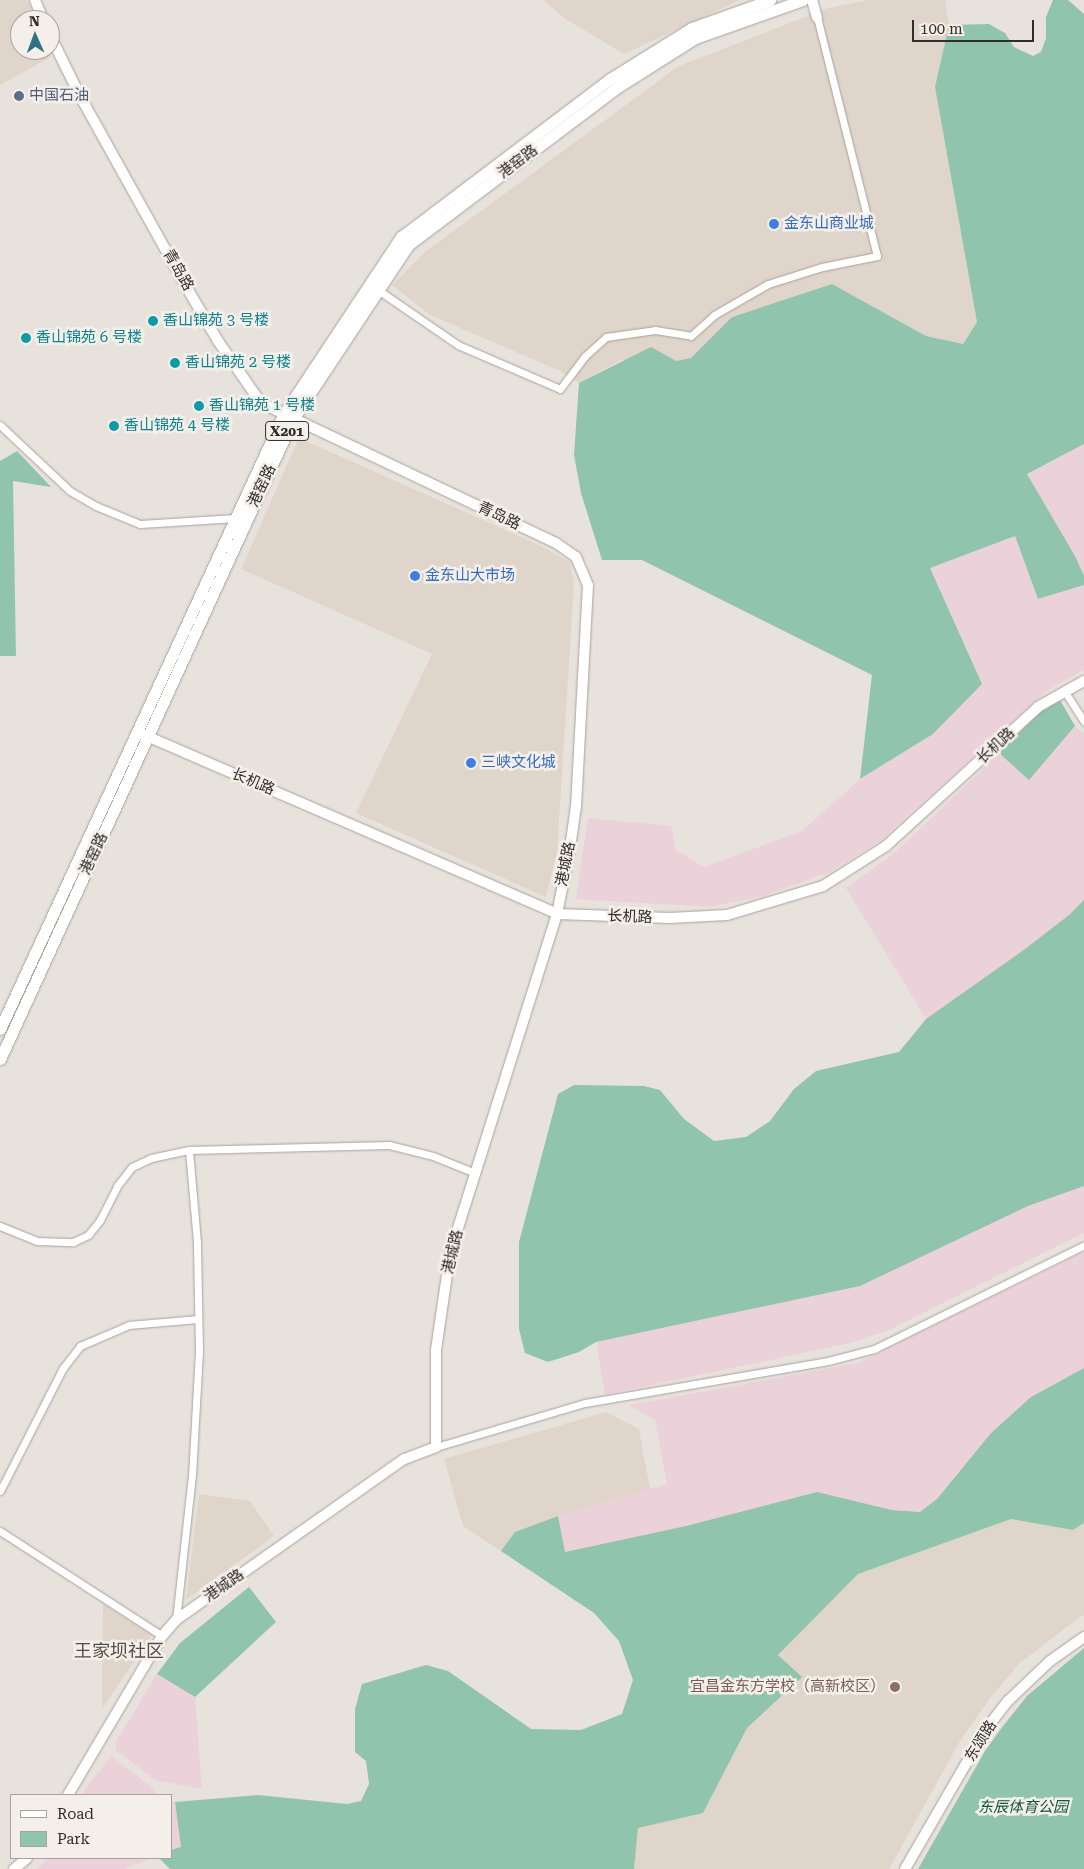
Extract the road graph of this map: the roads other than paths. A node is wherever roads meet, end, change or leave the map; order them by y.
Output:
1 (770, 0) edge
2 (803, 0) edge
3 (812, 0) edge
4 (820, 0) edge
5 (817, 17) junction
6 (60, 55) edge
7 (378, 290) junction
8 (288, 417) junction
9 (0, 425) edge
10 (236, 518) junction
11 (576, 557) joint
12 (1084, 681) edge
13 (1065, 692) junction
14 (1084, 721) edge
15 (143, 734) junction
16 (557, 914) junction
17 (0, 1029) edge
18 (0, 1059) edge
19 (189, 1150) junction
20 (475, 1173) junction
21 (0, 1226) edge
22 (1084, 1245) edge
23 (198, 1319) junction
24 (436, 1447) junction
25 (0, 1491) edge
26 (0, 1531) edge
27 (176, 1620) junction
28 (162, 1636) junction
29 (1084, 1637) edge
30 (69, 1794) edge
31 (25, 1859) edge
32 (14, 1869) edge
33 (905, 1869) edge

1 - 8 main road, 港窑路 / X201
2 - 7 main road, 港窑路 / X201
3 - 5 street
4 - 5 street
5 - 7 street
6 - 8 street, 青岛路
7 - 8 main road, 港窑路 / X201
8 - 10 main road, 港窑路 / X201
8 - 11 street, 青岛路
8 - 15 main road, 港窑路 / X201
9 - 10 street
10 - 15 main road, 港窑路 / X201
11 - 16 street, 港城路
12 - 13 street, 长机路
13 - 14 street
13 - 16 street, 长机路
15 - 16 street, 长机路
15 - 17 main road, 港窑路 / X201
15 - 18 main road, 港窑路 / X201
16 - 20 street, 港城路
19 - 20 street
19 - 21 street
19 - 23 street
20 - 24 street, 港城路
22 - 24 street
23 - 25 street
23 - 27 street
24 - 27 street, 港城路
26 - 28 street
27 - 28 street, 港城路
28 - 30 street, 港城路
29 - 33 street, 东颂路
31 - 32 street

